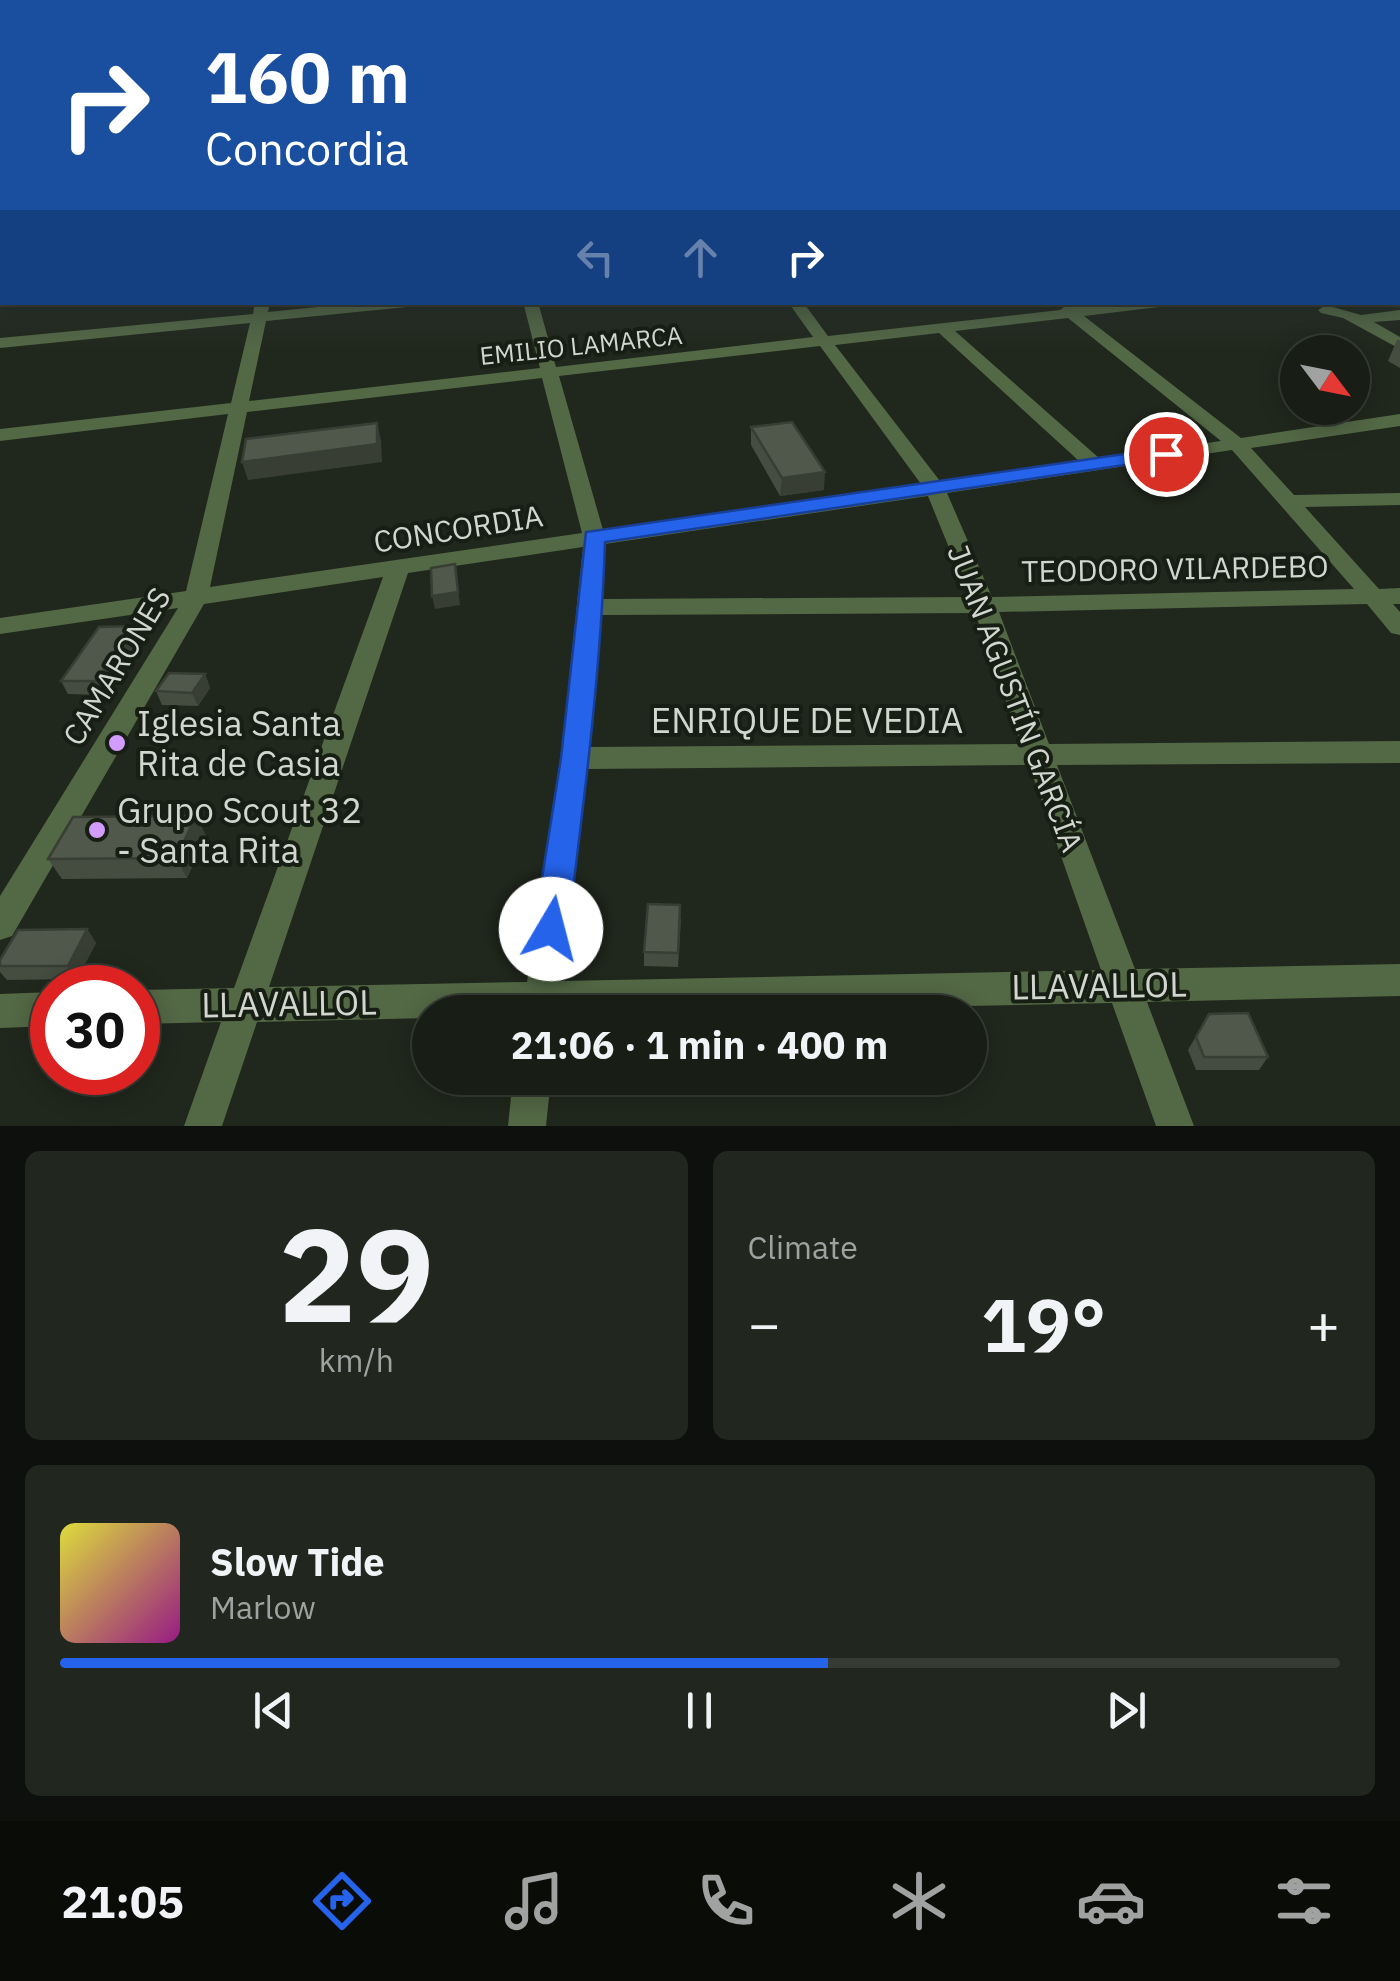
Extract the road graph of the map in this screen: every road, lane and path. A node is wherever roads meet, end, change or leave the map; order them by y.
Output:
1 (359, 305) edge
2 (531, 305) edge
3 (798, 305) edge
4 (1116, 305) edge
5 (1064, 308) edge
6 (262, 310) edge
7 (1326, 310) dead end
8 (1400, 314) edge
9 (1366, 325) junction
10 (945, 330) junction
11 (828, 342) junction
12 (0, 343) edge
13 (1400, 344) edge
14 (550, 373) junction
15 (239, 406) junction
16 (1400, 420) edge
17 (0, 435) edge
18 (1238, 444) junction
19 (1093, 463) junction
20 (936, 489) junction
21 (1400, 499) edge
22 (1289, 501) junction
23 (594, 537) junction
24 (398, 568) junction
25 (1373, 596) junction
26 (1400, 596) edge
27 (196, 597) junction
28 (984, 605) junction
29 (591, 607) junction
30 (0, 626) edge
31 (1400, 627) edge
32 (1400, 752) edge
33 (1040, 757) junction
34 (575, 758) junction
35 (0, 925) edge
36 (1400, 980) edge
37 (1123, 984) junction
38 (542, 995) edge
39 (818, 995) edge
40 (246, 1003) junction
41 (412, 1004) edge
42 (160, 1005) edge
43 (30, 1010) edge
44 (0, 1011) edge
45 (530, 1095) edge
46 (203, 1126) edge
47 (526, 1126) edge
48 (1175, 1126) edge

1 - 6 street
2 - 14 street
3 - 11 street, JUAN AGUSTÍN GARCÍA
4 - 5 street, EMILIO LAMARCA
5 - 10 street, EMILIO LAMARCA
5 - 18 street
6 - 12 street
6 - 15 street, CAMARONES
7 - 9 street
8 - 9 street
9 - 13 street
10 - 11 street, EMILIO LAMARCA
10 - 19 street
11 - 14 street, EMILIO LAMARCA
11 - 20 street, JUAN AGUSTÍN GARCÍA
14 - 15 street, EMILIO LAMARCA
14 - 23 street
15 - 17 street, EMILIO LAMARCA
15 - 27 street, CAMARONES
16 - 18 street, CONCORDIA
18 - 19 street, CONCORDIA
18 - 22 street
19 - 20 street, CONCORDIA
20 - 23 street, CONCORDIA
20 - 28 street, JUAN AGUSTÍN GARCÍA
21 - 22 street
22 - 25 street
23 - 24 street, CONCORDIA
23 - 29 street
24 - 27 street, CONCORDIA
24 - 40 street
25 - 26 street, TEODORO VILARDEBO
25 - 28 street, TEODORO VILARDEBO
25 - 31 street
27 - 30 street, CONCORDIA
27 - 35 street, CAMARONES
28 - 29 street, TEODORO VILARDEBO
28 - 33 street, JUAN AGUSTÍN GARCÍA
29 - 34 street
32 - 33 street, ENRIQUE DE VEDIA
33 - 34 street, ENRIQUE DE VEDIA
33 - 37 street, JUAN AGUSTÍN GARCÍA
34 - 38 street
36 - 37 street, LLAVALLOL
37 - 39 street, LLAVALLOL
37 - 48 street, JUAN AGUSTÍN GARCÍA
40 - 41 street, LLAVALLOL
40 - 42 street, LLAVALLOL
40 - 46 street
43 - 44 street
45 - 47 street

